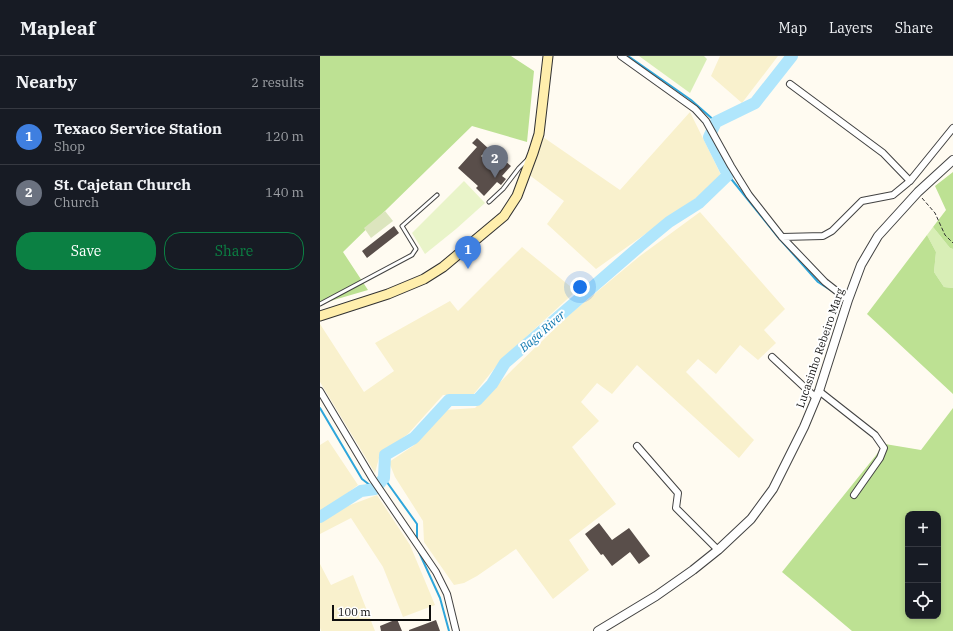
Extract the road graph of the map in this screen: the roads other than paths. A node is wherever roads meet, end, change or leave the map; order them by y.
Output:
1 (548, 56) edge
2 (621, 56) edge
3 (790, 84) dead end
4 (953, 128) edge
5 (533, 153) junction
6 (953, 160) edge
7 (910, 181) junction
8 (437, 196) dead end
9 (489, 202) dead end
10 (782, 237) junction
11 (848, 300) junction
12 (320, 304) edge
13 (320, 316) edge
14 (772, 357) dead end
15 (320, 391) edge
16 (817, 395) junction
17 (637, 446) dead end
18 (854, 495) dead end
19 (718, 550) junction
20 (456, 631) edge
21 (598, 631) edge

1 - 5 main road
2 - 10 street
3 - 7 street
4 - 7 street
5 - 9 lane
5 - 13 main road
6 - 11 street, Lucasinho Rebeiro Marg
7 - 10 street
8 - 12 lane
10 - 11 street
11 - 16 street, Lucasinho Rebeiro Marg
14 - 16 street
15 - 20 street
16 - 18 street
16 - 19 street, Lucasinho Rebeiro Marg
17 - 19 street
19 - 21 street, Lucasinho Rebeiro Marg

